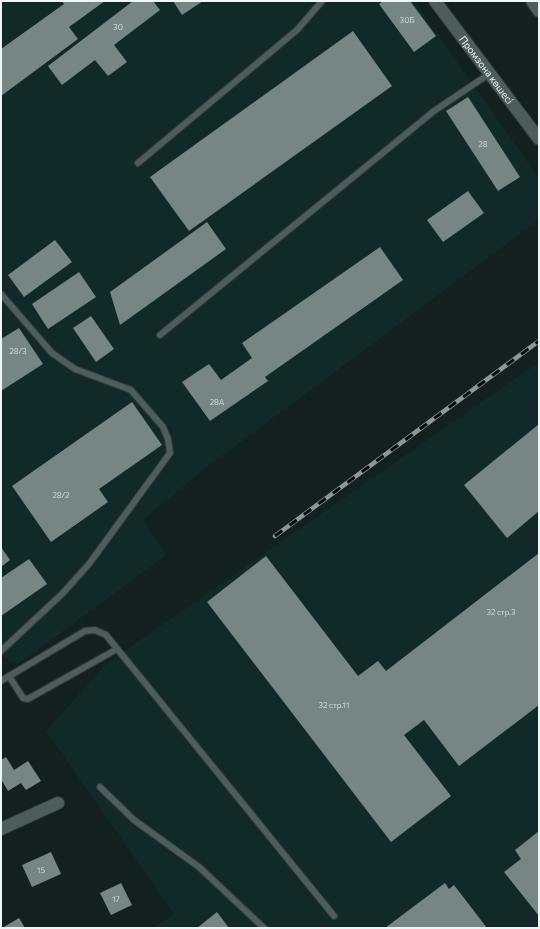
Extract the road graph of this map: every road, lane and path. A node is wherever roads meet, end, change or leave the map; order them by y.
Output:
1 (322, 1) edge
2 (435, 1) edge
3 (532, 1) edge
4 (539, 10) edge
5 (490, 74) junction
6 (539, 139) edge
7 (138, 164) dead end
8 (1, 294) edge
9 (160, 335) dead end
10 (118, 649) junction
11 (1, 651) edge
12 (9, 676) junction
13 (1, 681) edge
14 (100, 787) dead end
15 (58, 803) dead end
16 (1, 829) edge
17 (334, 916) dead end
18 (264, 928) edge

1 - 7 lane
2 - 5 street, Промзона көшесі
3 - 4 street
5 - 6 street, Промзона көшесі
5 - 9 lane
8 - 11 lane
10 - 12 lane
10 - 12 lane
10 - 17 lane
12 - 13 lane
14 - 18 lane
15 - 16 street

